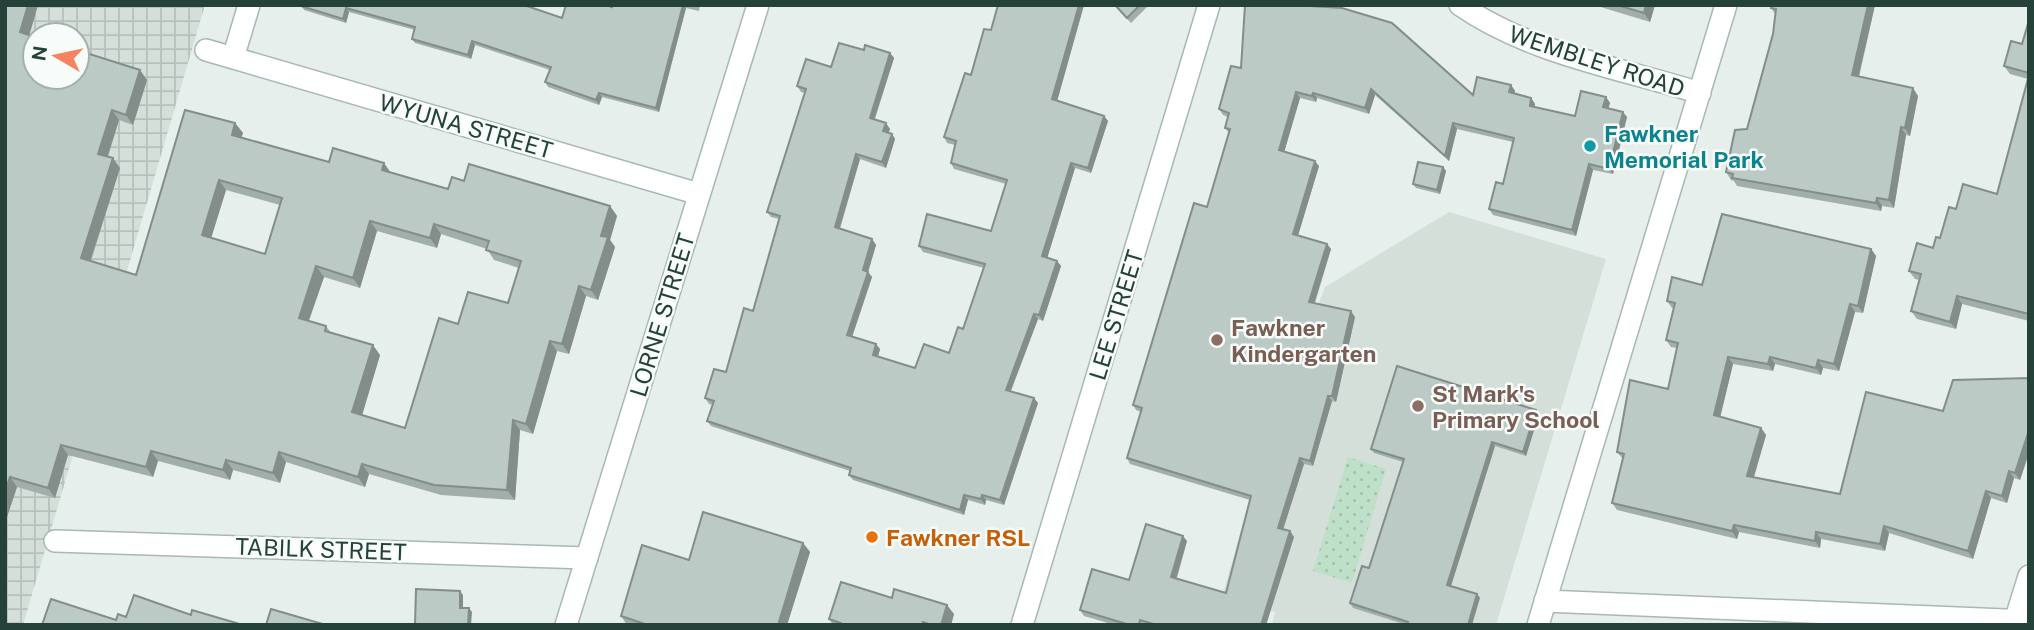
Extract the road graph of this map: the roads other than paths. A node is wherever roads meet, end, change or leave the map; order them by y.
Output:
1 (249, 5) edge
2 (758, 5) edge
3 (1209, 5) edge
4 (1460, 5) edge
5 (1726, 5) edge
6 (206, 50) dead end
7 (233, 58) junction
8 (1700, 93) junction
9 (699, 194) junction
10 (55, 541) dead end
11 (587, 558) junction
12 (2029, 576) edge
13 (1545, 601) junction
14 (2022, 621) edge
15 (566, 625) edge
16 (1021, 625) edge
17 (1538, 625) edge

1 - 7 street
2 - 9 street, LORNE STREET
3 - 16 street, LEE STREET
4 - 8 street, WEMBLEY ROAD
5 - 8 street
6 - 7 street, WYUNA STREET
7 - 9 street, WYUNA STREET
8 - 13 street
9 - 11 street, LORNE STREET
10 - 11 street, TABILK STREET
11 - 15 street, LORNE STREET
12 - 14 street
13 - 14 street
13 - 17 street

